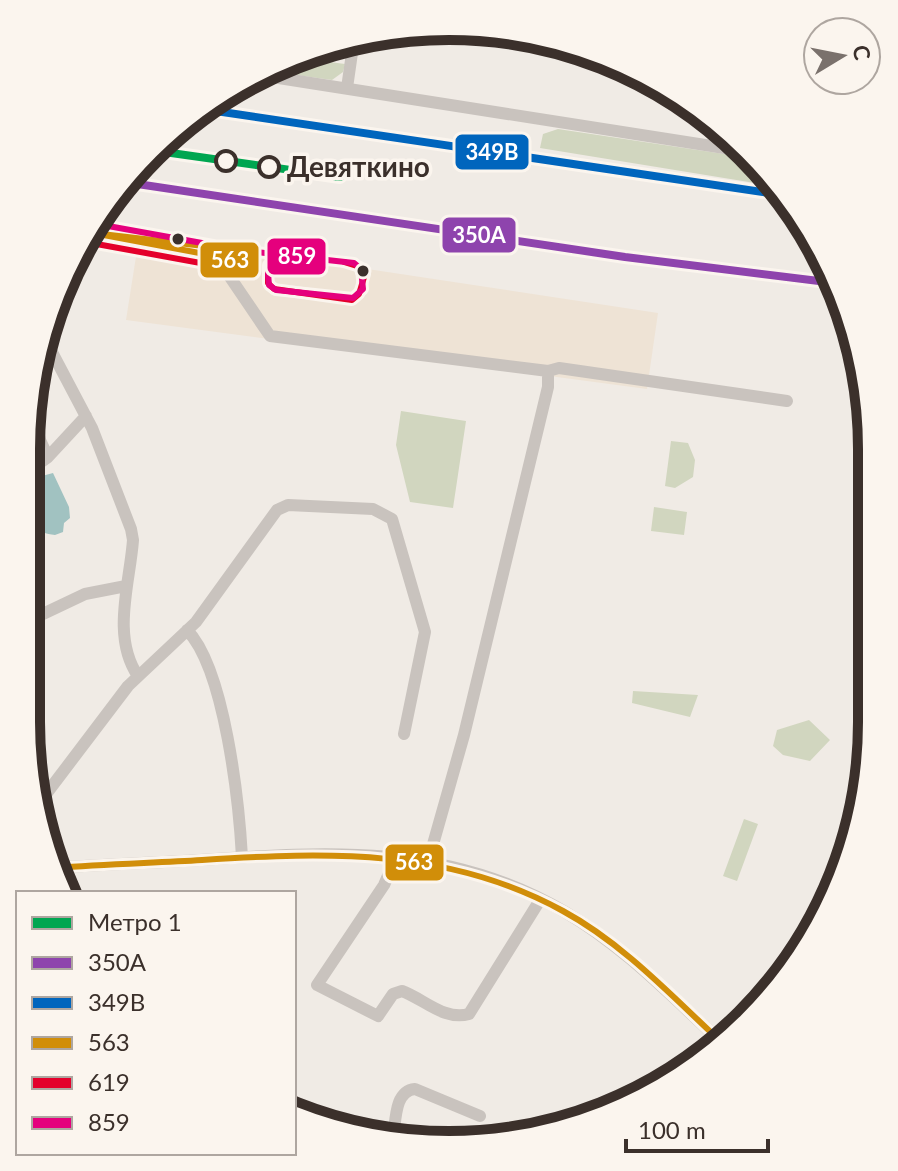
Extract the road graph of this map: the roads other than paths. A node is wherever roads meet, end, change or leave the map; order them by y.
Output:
1 (352, 52) edge
2 (278, 77) edge
3 (347, 88) junction
4 (726, 148) edge
5 (101, 235) edge
6 (52, 352) edge
7 (548, 371) junction
8 (787, 401) dead end
9 (86, 416) junction
10 (40, 441) edge
11 (48, 457) junction
12 (40, 463) edge
13 (126, 586) junction
14 (40, 615) edge
15 (187, 630) junction
16 (138, 676) junction
17 (404, 734) dead end
18 (46, 794) edge
19 (397, 855) junction
20 (242, 857) junction
21 (428, 862) junction
22 (67, 867) edge
23 (540, 900) junction
24 (713, 1035) edge
25 (480, 1116) dead end
26 (395, 1128) edge

1 - 3 street
2 - 3 street
3 - 4 street
5 - 7 street
6 - 9 street
7 - 8 street
7 - 21 street
9 - 11 street
9 - 13 street
10 - 11 street
11 - 12 street
13 - 14 street
13 - 16 street
15 - 16 street
15 - 17 street
15 - 20 street
16 - 18 street
19 - 20 street
19 - 21 street
19 - 23 street
20 - 22 street
21 - 23 street
23 - 24 street
25 - 26 street

